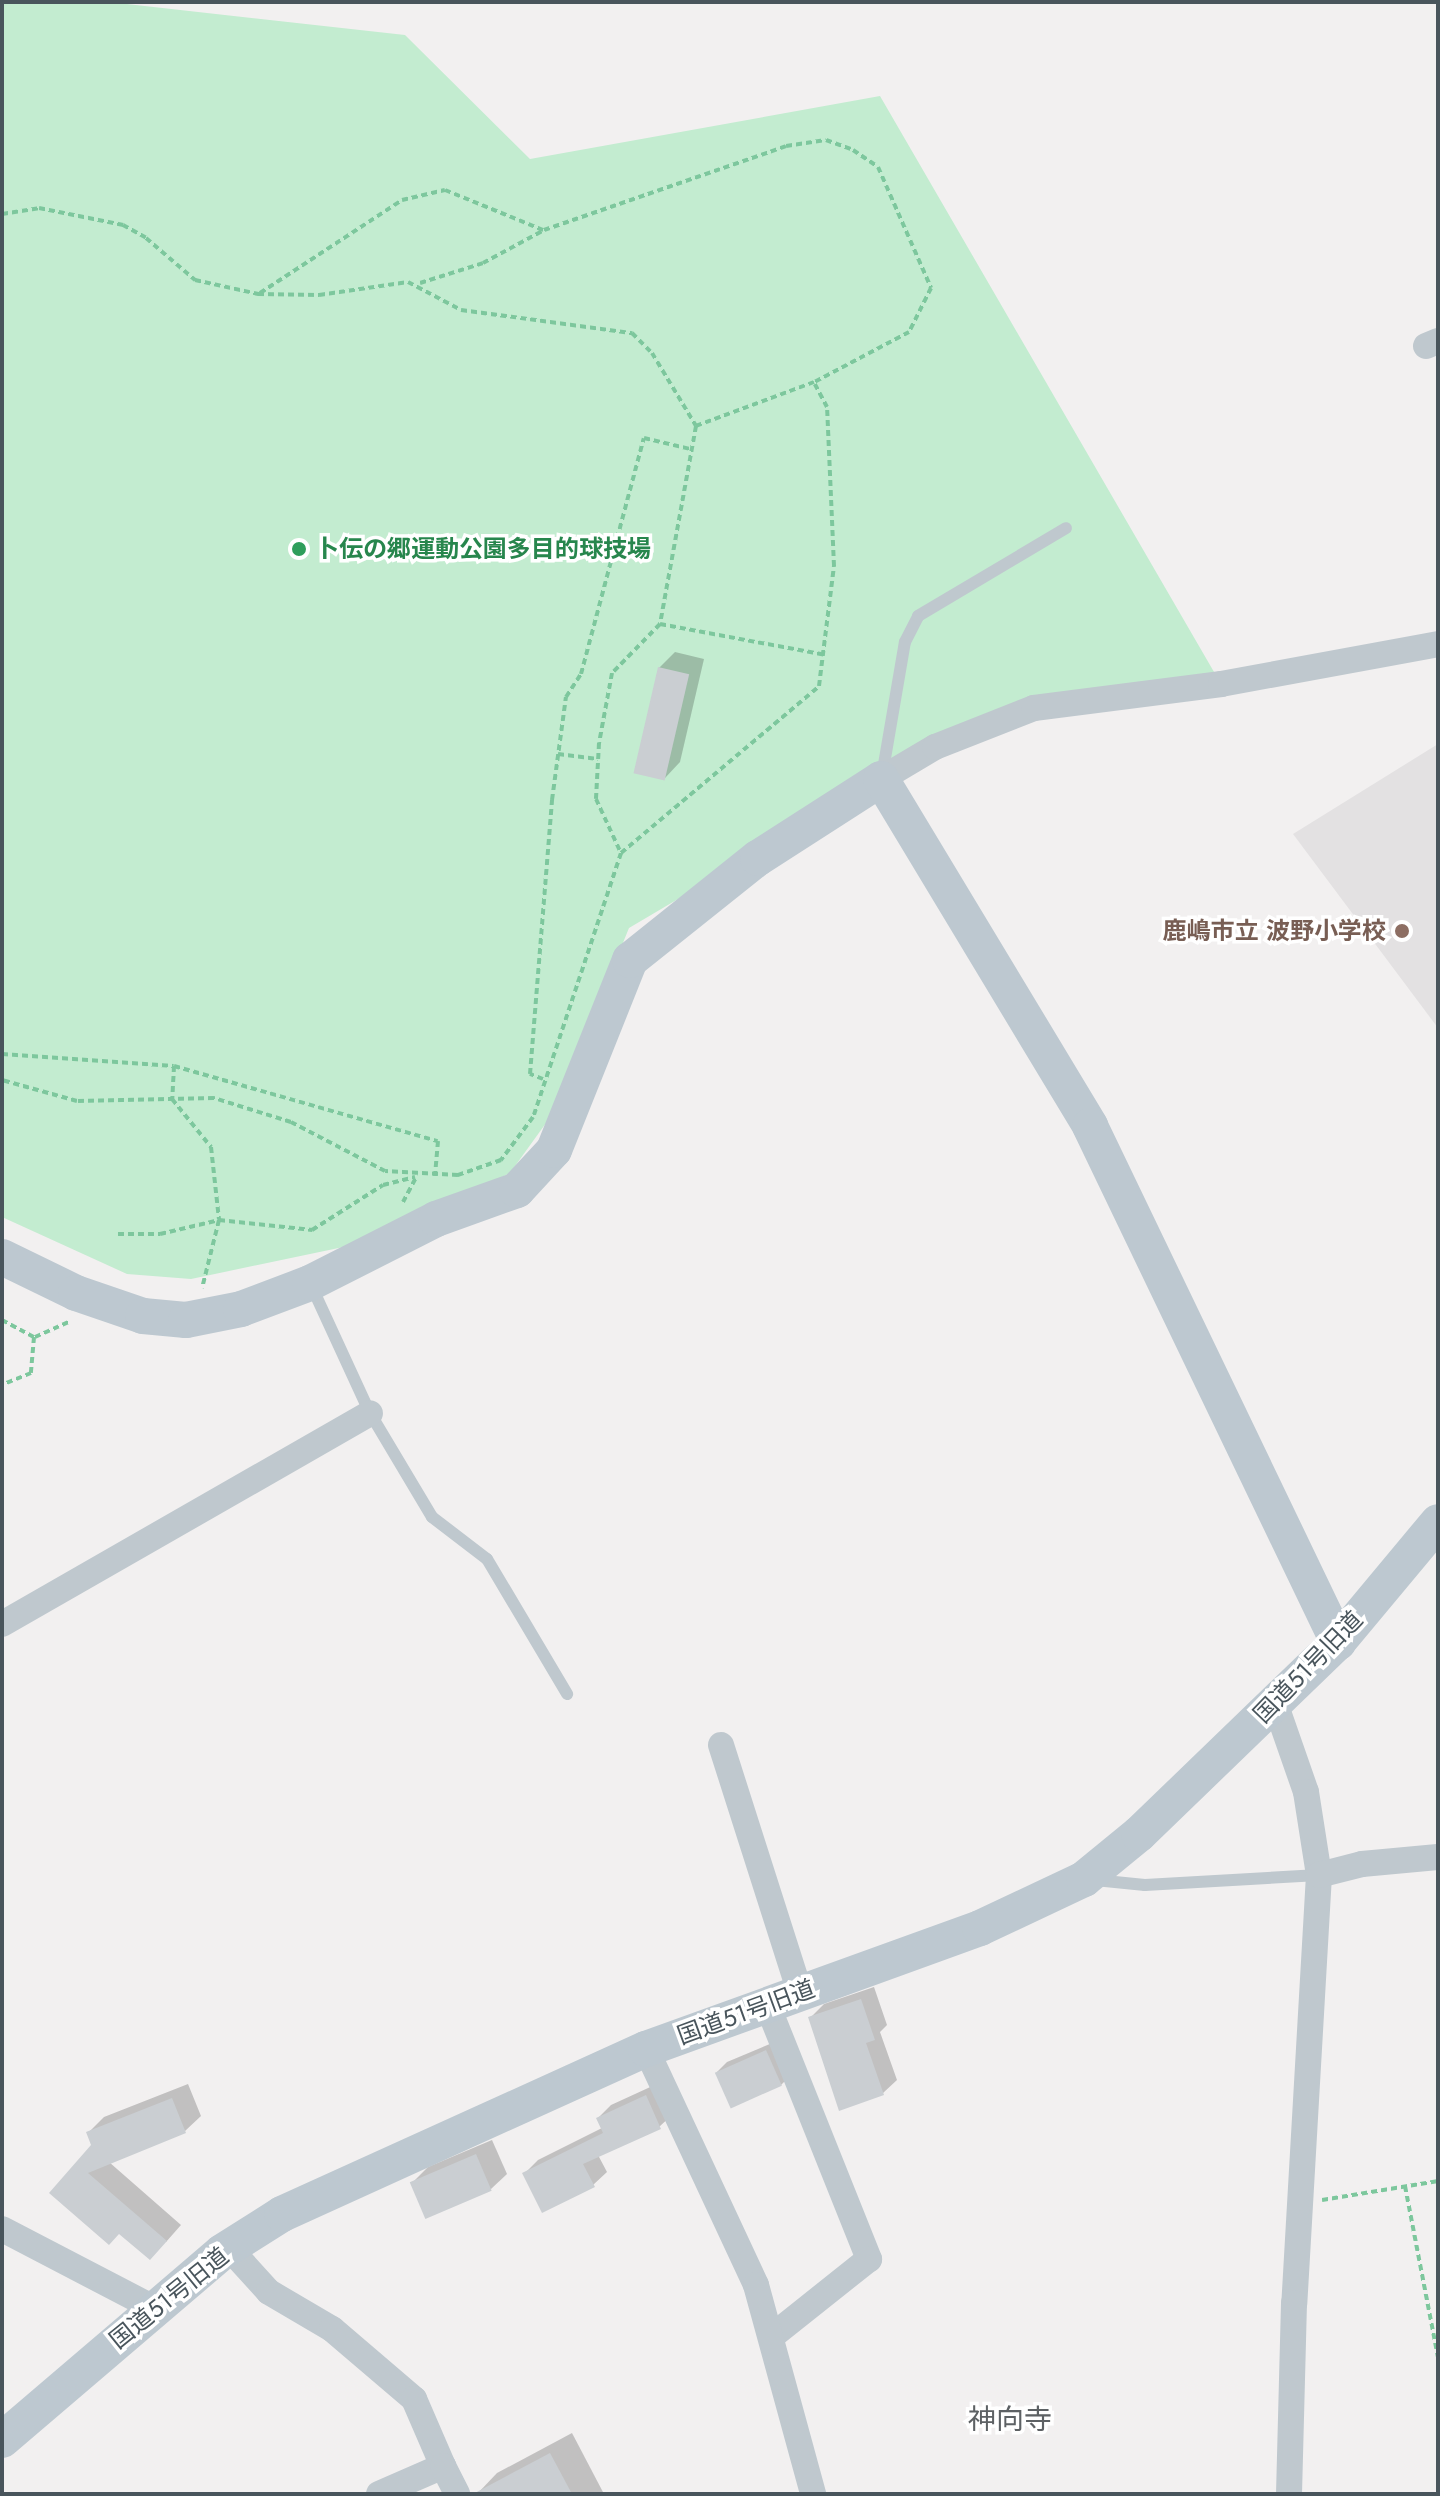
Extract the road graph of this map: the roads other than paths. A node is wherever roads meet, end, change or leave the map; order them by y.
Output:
1 (1066, 528) dead end
2 (1438, 644) edge
3 (881, 779) junction
4 (2, 1257) edge
5 (310, 1283) junction
6 (370, 1413) junction
7 (1438, 1522) edge
8 (2, 1624) edge
9 (1338, 1642) junction
10 (567, 1694) dead end
11 (1275, 1703) junction
12 (721, 1745) dead end
13 (1438, 1857) edge
14 (1319, 1875) junction
15 (1084, 1879) junction
16 (783, 1998) junction
17 (646, 2049) junction
18 (2, 2229) edge
19 (229, 2248) junction
20 (154, 2308) junction
21 (771, 2337) junction
22 (2, 2440) edge
23 (443, 2466) junction
24 (379, 2494) edge
25 (457, 2494) edge
26 (813, 2494) edge
27 (1289, 2494) edge

1 - 3 lane
2 - 3 street
3 - 5 street
3 - 9 street
4 - 5 street
5 - 6 lane
6 - 8 street
6 - 10 lane
7 - 9 street, 国道51号旧道
9 - 11 street, 国道51号旧道
11 - 14 street
11 - 15 street, 国道51号旧道
12 - 16 street
13 - 14 street
14 - 15 lane
14 - 27 street
15 - 16 street, 国道51号旧道
16 - 17 street, 国道51号旧道
16 - 21 street
17 - 19 street, 国道51号旧道
17 - 21 street
18 - 20 street
19 - 20 street, 国道51号旧道
19 - 23 street
20 - 22 street, 国道51号旧道
21 - 26 street
23 - 24 street
23 - 25 street

